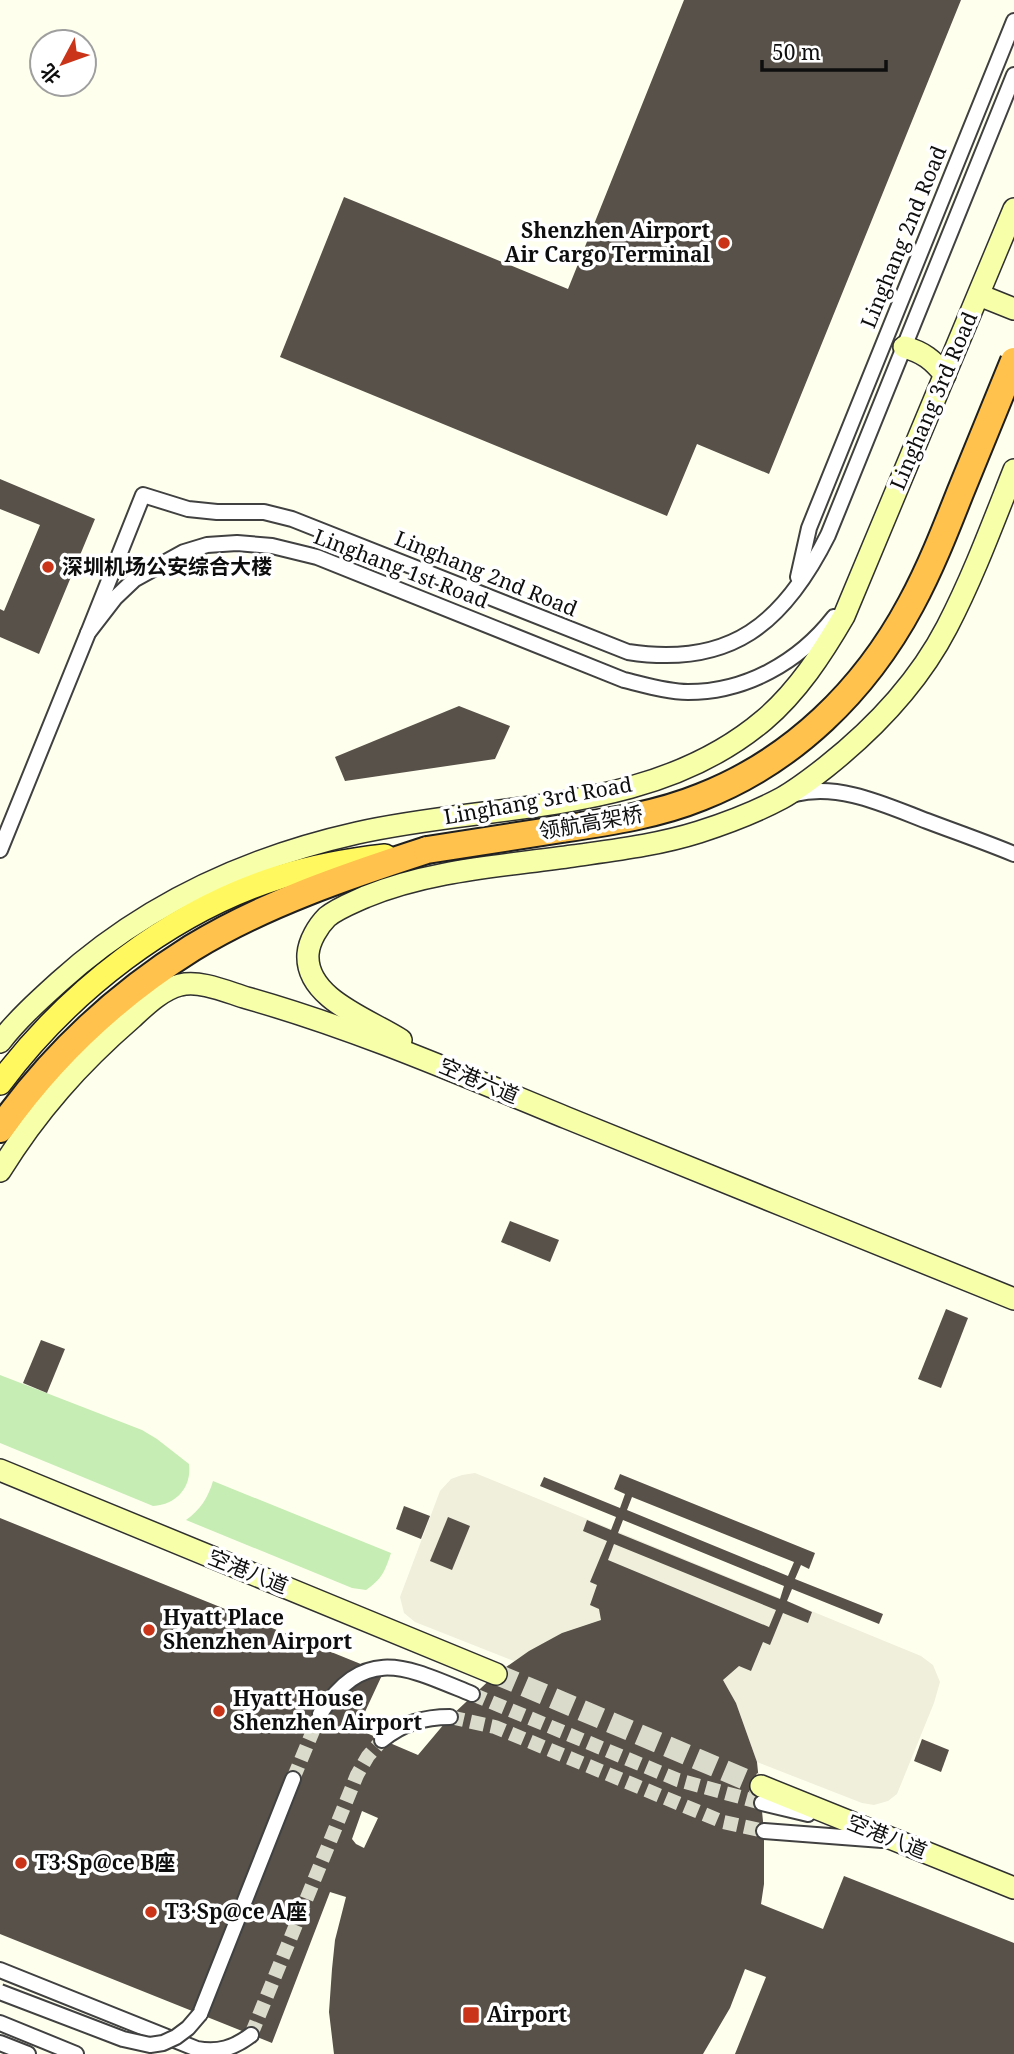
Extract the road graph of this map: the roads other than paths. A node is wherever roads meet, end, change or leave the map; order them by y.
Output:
1 (1014, 21) edge
2 (1014, 75) edge
3 (1014, 209) edge
4 (979, 295) junction
5 (1014, 309) edge
6 (904, 347) junction
7 (1014, 361) edge
8 (945, 375) junction
9 (1014, 470) edge
10 (862, 572) junction
11 (796, 588) junction
12 (88, 633) junction
13 (655, 779) junction
14 (783, 797) junction
15 (448, 818) junction
16 (426, 820) junction
17 (673, 839) junction
18 (0, 850) edge
19 (426, 850) junction
20 (1014, 854) edge
21 (460, 872) junction
22 (438, 876) junction
23 (0, 1042) edge
24 (432, 1061) junction
25 (0, 1083) edge
26 (0, 1129) edge
27 (0, 1171) edge
28 (1014, 1299) edge
29 (0, 1470) edge
30 (496, 1674) tunnel mouth
31 (472, 1694) tunnel mouth
32 (320, 1714) tunnel mouth
33 (450, 1717) tunnel mouth
34 (382, 1740) tunnel mouth
35 (293, 1779) tunnel mouth
36 (762, 1794) tunnel mouth
37 (764, 1831) tunnel mouth
38 (901, 1842) junction
39 (1014, 1888) edge
40 (0, 1970) edge
41 (0, 1992) edge
42 (0, 2024) edge
43 (0, 2043) edge
44 (28, 2054) edge
45 (76, 2054) edge
46 (243, 2054) edge

1 - 11 street, Linghang 2nd Road
2 - 6 street, Linghang 2nd Road
3 - 4 street, Linghang 3rd Road
4 - 5 street
4 - 8 street, Linghang 3rd Road
6 - 8 street
6 - 11 street, Linghang 2nd Road
7 - 19 highway, 领航高架桥, bridge
8 - 10 street, Linghang 3rd Road
9 - 14 street
10 - 12 street, Linghang 1st Road
10 - 13 street, Linghang 3rd Road
11 - 12 street, Linghang 2nd Road
12 - 18 street, Linghang 1st Road
13 - 15 street, Linghang 3rd Road
13 - 17 street
14 - 17 street
14 - 20 street
15 - 16 street, Linghang 3rd Road
15 - 21 street
16 - 22 street
16 - 23 street, Linghang 3rd Road
17 - 21 street
19 - 25 main road, 领航高架桥
19 - 26 highway
21 - 22 street
22 - 24 street
24 - 27 street, 空港六道
24 - 28 street, 空港六道
29 - 30 street, 空港八道
31 - 32 street
33 - 34 street
35 - 41 street, bridge
36 - 38 street, 空港八道
37 - 38 street
38 - 39 street, 空港八道
40 - 46 street
42 - 45 street
43 - 44 street

